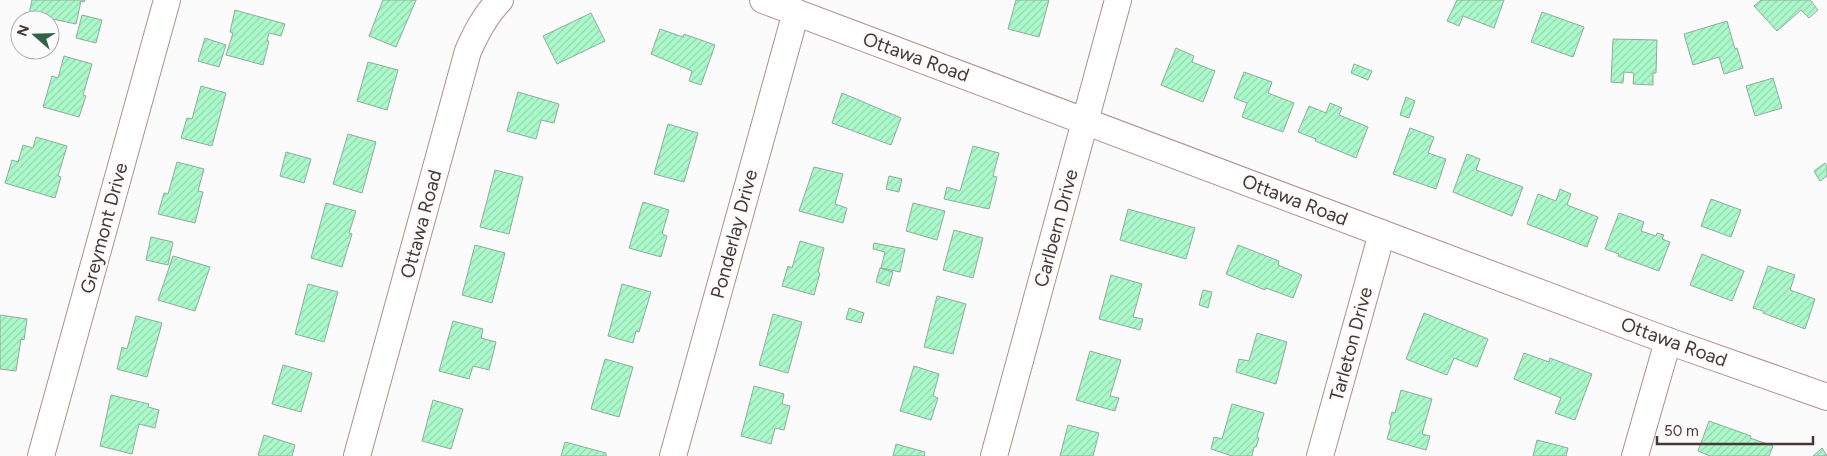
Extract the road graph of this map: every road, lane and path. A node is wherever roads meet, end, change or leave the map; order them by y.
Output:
1 (167, 0) edge
2 (500, 0) edge
3 (763, 0) edge
4 (1118, 0) edge
5 (796, 12) junction
6 (1086, 120) junction
7 (1382, 233) junction
8 (1668, 341) junction
9 (1827, 397) edge
10 (41, 456) edge
11 (357, 456) edge
12 (673, 456) edge
13 (994, 456) edge
14 (1320, 456) edge
15 (1636, 456) edge

1 - 10 street, Greymont Drive
2 - 11 street, Ottawa Road
3 - 5 street, Ottawa Road
4 - 6 street, Carlbern Drive
5 - 6 street, Ottawa Road
5 - 12 street, Ponderlay Drive
6 - 7 street, Ottawa Road
6 - 13 street, Carlbern Drive
7 - 8 street, Ottawa Road
7 - 14 street, Tarleton Drive
8 - 9 street, Ottawa Road
8 - 15 street

